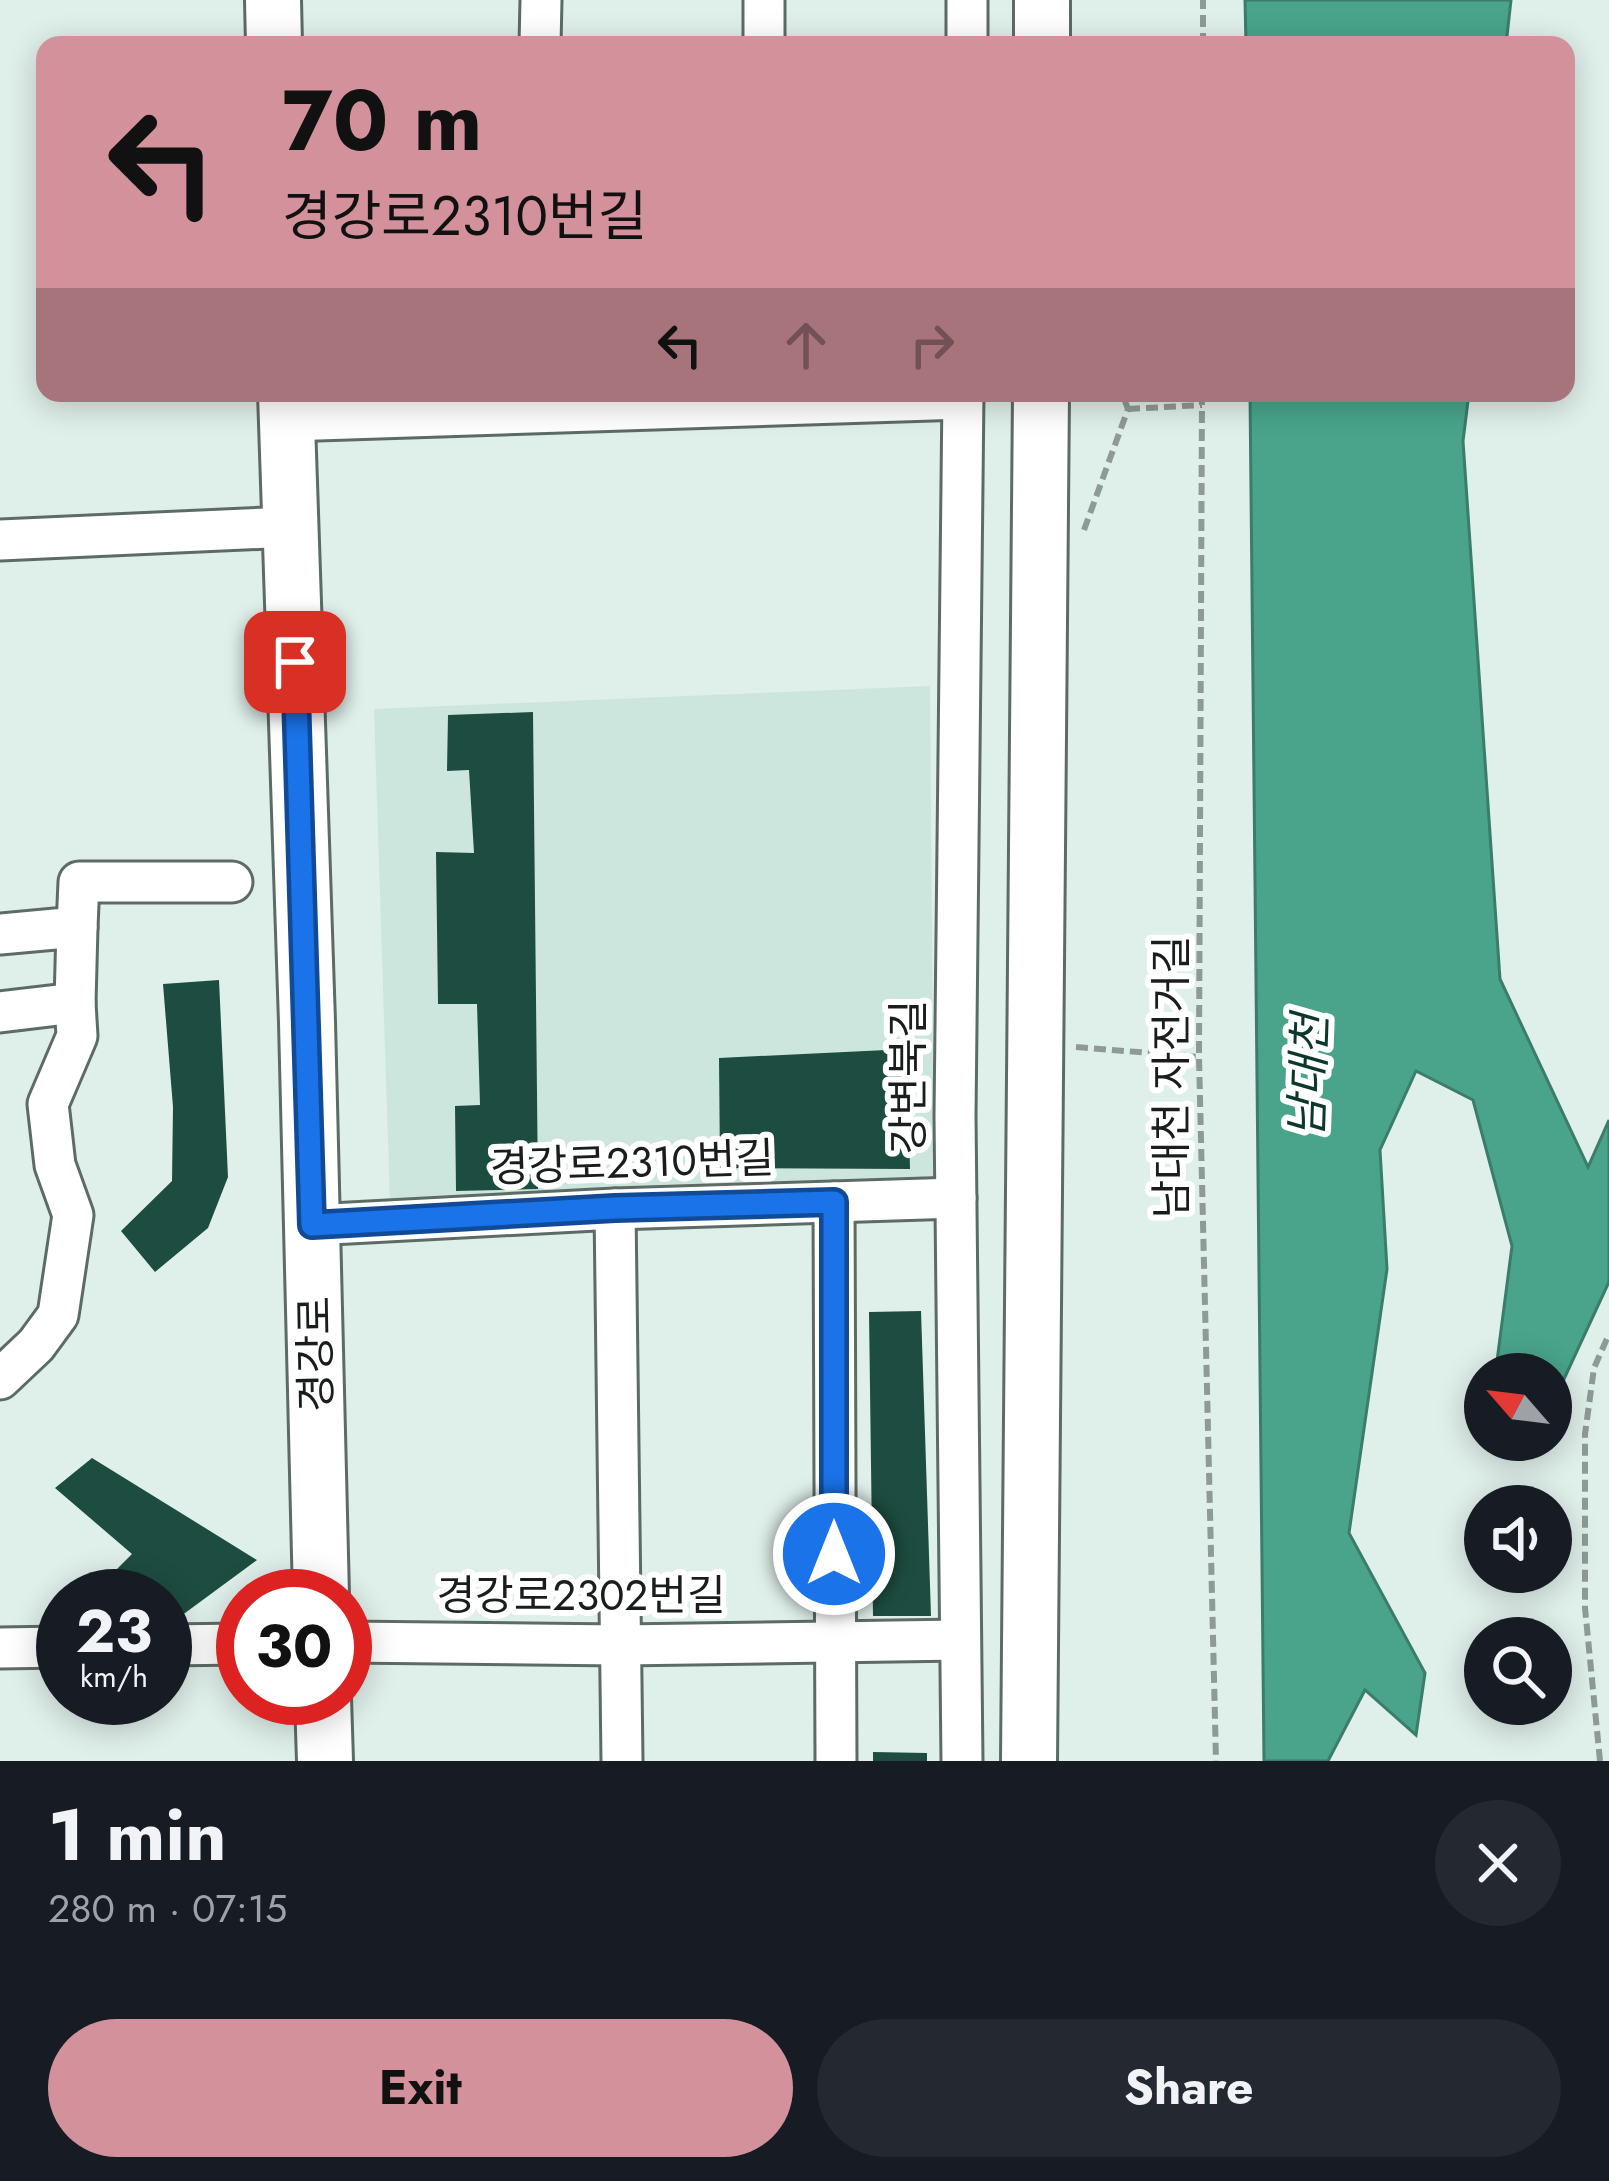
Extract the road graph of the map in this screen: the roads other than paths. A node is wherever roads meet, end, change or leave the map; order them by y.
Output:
1 (273, 0) edge
2 (541, 0) edge
3 (764, 0) edge
4 (941, 0) edge
5 (968, 0) edge
6 (1042, 0) edge
7 (274, 36) edge
8 (540, 36) edge
9 (764, 36) edge
10 (967, 36) edge
11 (1042, 36) edge
12 (591, 402) edge
13 (963, 402) edge
14 (1041, 402) edge
15 (532, 403) edge
16 (286, 407) edge
17 (290, 527) junction
18 (0, 539) edge
19 (232, 882) dead end
20 (77, 927) junction
21 (0, 934) edge
22 (75, 1004) junction
23 (0, 1012) edge
24 (956, 1198) junction
25 (834, 1202) junction
26 (615, 1208) junction
27 (312, 1225) junction
28 (0, 1379) edge
29 (319, 1569) edge
30 (960, 1640) junction
31 (372, 1642) edge
32 (834, 1642) junction
33 (620, 1645) junction
34 (36, 1647) edge
35 (0, 1648) edge
36 (324, 1725) edge
37 (325, 1761) edge
38 (622, 1761) edge
39 (836, 1761) edge
40 (962, 1761) edge
41 (1029, 1761) edge

1 - 7 street
2 - 8 street
3 - 9 street
4 - 5 street
5 - 10 street
6 - 11 street
12 - 15 street
13 - 24 street, 강변북길
14 - 41 street
15 - 16 street
16 - 17 street, 경강로
17 - 18 street
17 - 27 street, 경강로
19 - 20 street
20 - 21 street
20 - 22 street
22 - 23 street
22 - 28 street
24 - 25 street, 경강로2310번길
24 - 30 street, 강변북길
25 - 26 street, 경강로2310번길
25 - 32 street
26 - 27 street, 경강로2310번길
26 - 33 street
27 - 29 street, 경강로
30 - 32 street, 경강로2302번길
30 - 40 street, 강변북길
31 - 33 street, 경강로2302번길
32 - 33 street, 경강로2302번길
32 - 39 street
33 - 38 street
34 - 35 street
36 - 37 street

